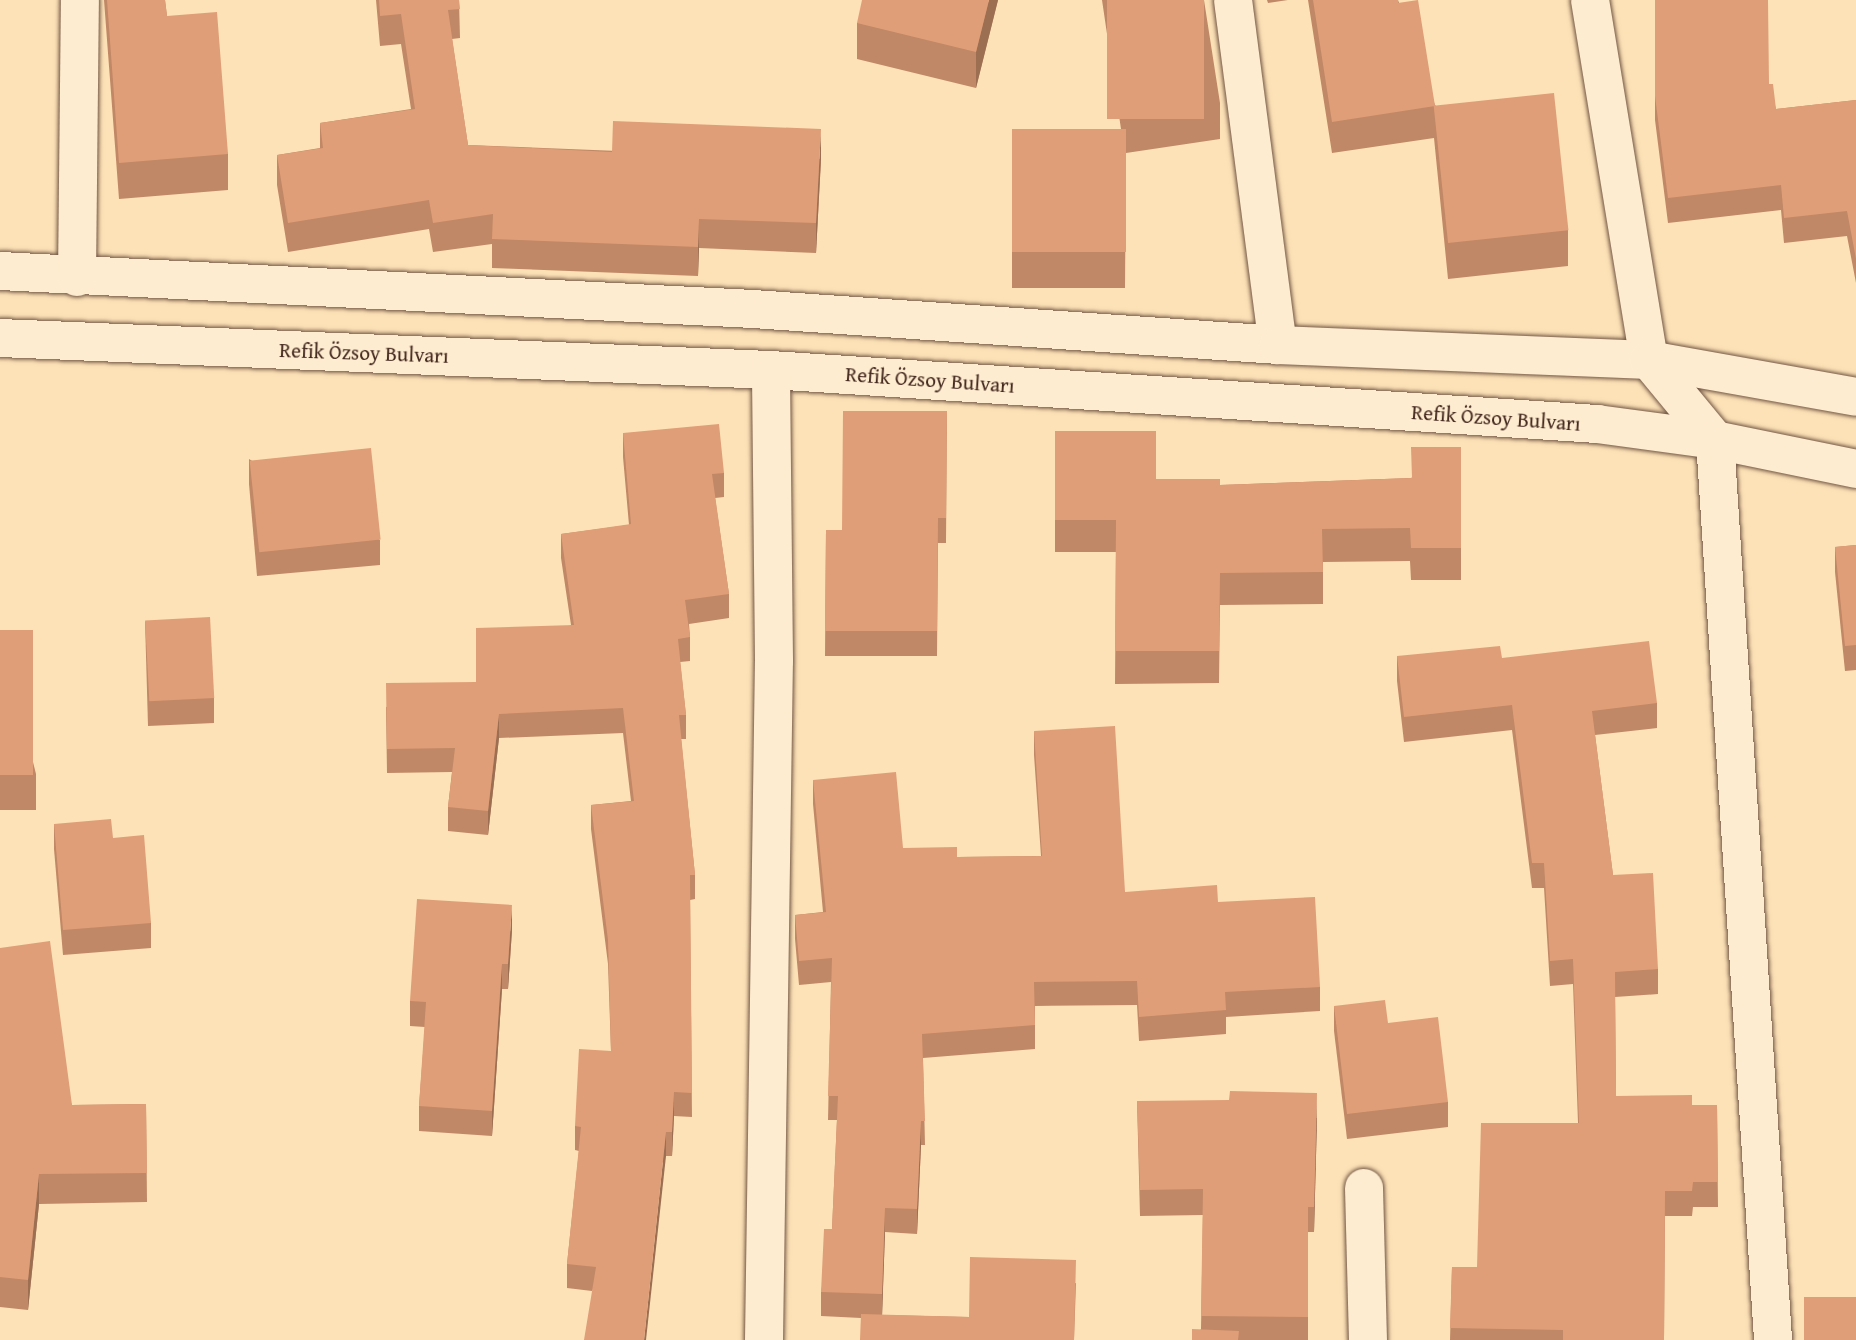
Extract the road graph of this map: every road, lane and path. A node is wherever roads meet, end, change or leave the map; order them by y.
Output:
1 (80, 0) edge
2 (1233, 0) edge
3 (1590, 0) edge
4 (0, 271) edge
5 (77, 276) junction
6 (0, 338) edge
7 (1278, 345) junction
8 (1649, 360) junction
9 (771, 370) junction
10 (1856, 397) edge
11 (1715, 440) junction
12 (1856, 469) edge
13 (1364, 1188) dead end
14 (764, 1340) edge
15 (1368, 1340) edge
16 (1773, 1340) edge

1 - 5 street
2 - 7 street
3 - 8 street
4 - 5 street
5 - 7 street
6 - 9 street, Refik Özsoy Bulvarı
7 - 8 street
8 - 10 street
8 - 11 street
9 - 11 street, Refik Özsoy Bulvarı
9 - 14 street
11 - 12 street, Refik Özsoy Bulvarı
11 - 16 street
13 - 15 street

